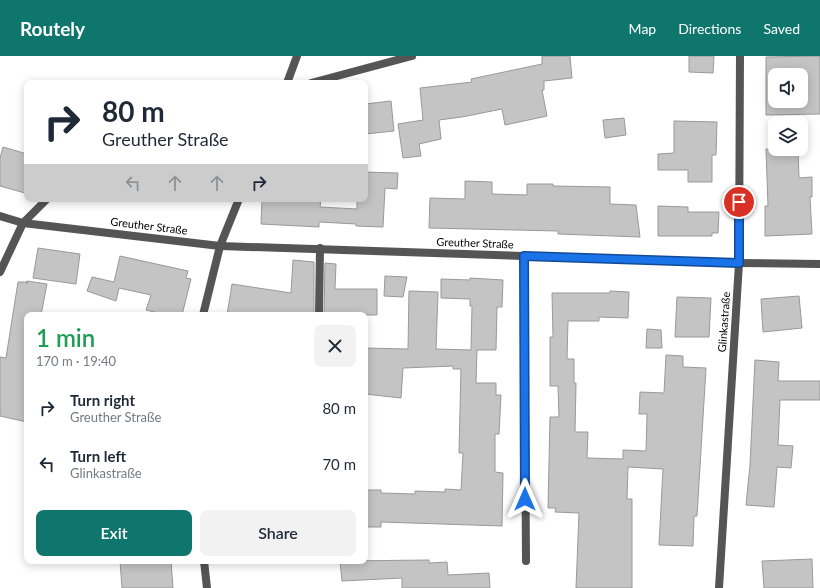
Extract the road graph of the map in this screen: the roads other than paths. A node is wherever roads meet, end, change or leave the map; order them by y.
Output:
1 (297, 56) edge
2 (412, 56) edge
3 (740, 56) edge
4 (288, 80) edge
5 (322, 80) edge
6 (44, 202) edge
7 (238, 202) edge
8 (0, 216) edge
9 (23, 223) junction
10 (220, 246) junction
11 (320, 248) junction
12 (524, 256) junction
13 (739, 263) junction
14 (820, 264) edge
15 (0, 272) edge
16 (204, 312) edge
17 (319, 312) edge
18 (526, 561) dead end
19 (204, 564) edge
20 (207, 588) edge
21 (719, 588) edge

1 - 4 street
2 - 5 street
3 - 13 street, Glinkastraße
6 - 9 street
7 - 10 street
8 - 9 street, Greuther Straße
9 - 10 street, Greuther Straße
9 - 15 street
10 - 11 street, Greuther Straße
10 - 16 street
11 - 12 street, Greuther Straße
11 - 17 street
12 - 13 street, Greuther Straße
12 - 18 street
13 - 14 street, Greuther Straße
13 - 21 street, Glinkastraße
19 - 20 street

